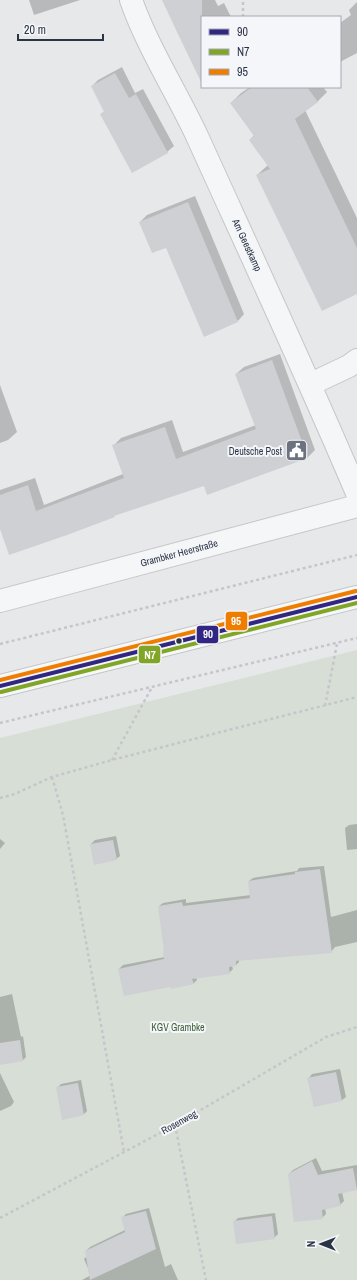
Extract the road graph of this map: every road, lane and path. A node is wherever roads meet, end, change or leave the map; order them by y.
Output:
1 (131, 0) edge
2 (243, 0) edge
3 (243, 16) edge
4 (357, 360) edge
5 (311, 384) junction
6 (357, 493) edge
7 (357, 506) edge
8 (357, 555) edge
9 (357, 597) edge
10 (0, 601) edge
11 (357, 638) edge
12 (0, 644) edge
13 (337, 644) junction
14 (0, 686) edge
15 (152, 688) junction
16 (357, 697) edge
17 (325, 706) junction
18 (0, 723) edge
19 (112, 760) junction
20 (52, 777) junction
21 (0, 798) edge
22 (357, 1027) edge
23 (175, 1125) junction
24 (124, 1152) junction
25 (0, 1218) edge
26 (206, 1280) edge

1 - 5 street, Am Geestkamp
2 - 3 path
4 - 5 street
5 - 6 street, Am Geestkamp
7 - 10 street, Grambker Heerstraße
8 - 12 path
9 - 14 main road
11 - 13 path
13 - 15 path
13 - 17 path
15 - 18 path
15 - 19 path
16 - 17 path
17 - 19 path
19 - 20 path
20 - 21 path
20 - 24 path
22 - 23 path, Rosenweg
23 - 24 path, Rosenweg
23 - 26 path
24 - 25 path, Rosenweg

